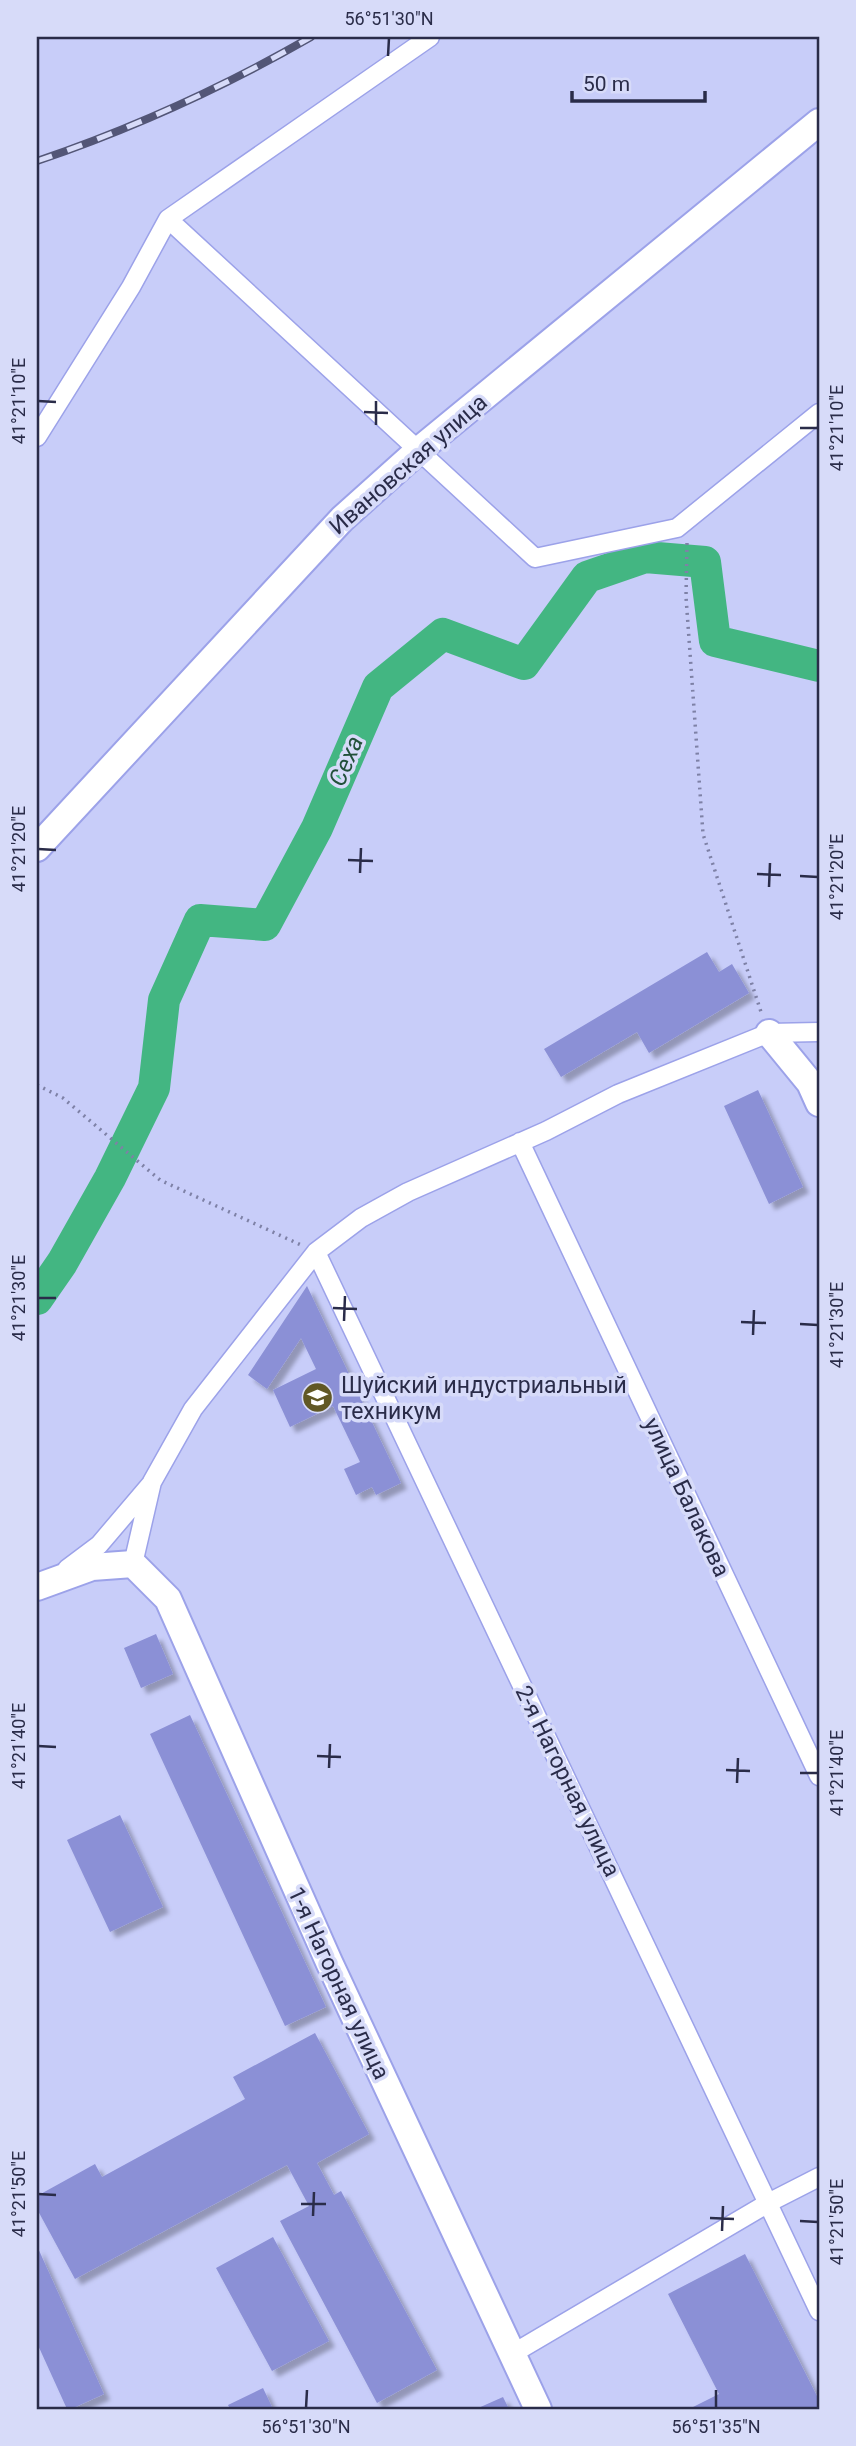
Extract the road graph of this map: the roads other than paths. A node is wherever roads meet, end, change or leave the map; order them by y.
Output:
1 (430, 37) edge
2 (819, 121) edge
3 (169, 219) junction
4 (819, 413) edge
5 (37, 437) edge
6 (419, 450) junction
7 (37, 848) edge
8 (819, 1032) edge
9 (769, 1033) junction
10 (819, 1103) edge
11 (520, 1142) junction
12 (316, 1252) junction
13 (152, 1482) junction
14 (133, 1564) junction
15 (42, 1585) edge
16 (819, 1776) edge
17 (819, 2177) edge
18 (769, 2202) junction
19 (819, 2311) edge
20 (512, 2354) junction
21 (538, 2409) edge

1 - 3 street
2 - 6 street, Ивановская улица
3 - 5 street
3 - 6 street
4 - 6 street
6 - 7 street, Ивановская улица
8 - 9 street
9 - 10 street
9 - 11 street
11 - 12 street
11 - 16 street, улица Балакова
12 - 13 street
12 - 18 street, 2-я Нагорная улица
13 - 14 street
13 - 15 street
14 - 15 street
14 - 20 street, 1-я Нагорная улица
17 - 18 street
18 - 19 street, 2-я Нагорная улица
18 - 20 street
20 - 21 street, 1-я Нагорная улица

